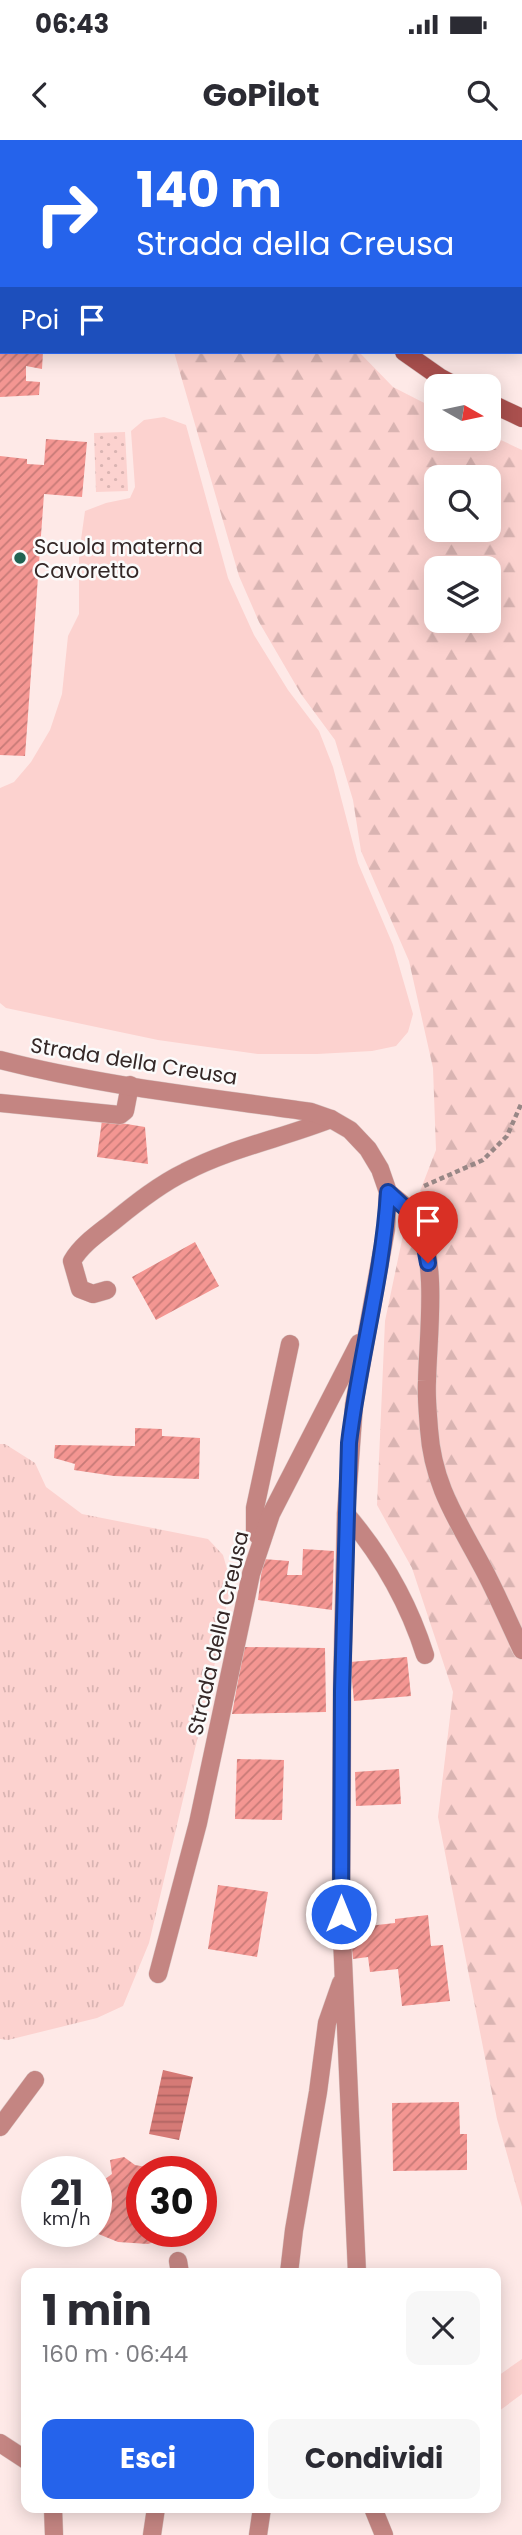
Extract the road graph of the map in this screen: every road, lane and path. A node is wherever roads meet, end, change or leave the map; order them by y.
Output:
1 (407, 354) edge
2 (435, 374) edge
3 (501, 408) edge
4 (522, 418) edge
5 (0, 1060) edge
6 (130, 1085) junction
7 (522, 1102) edge
8 (0, 1103) edge
9 (331, 1119) junction
10 (388, 1192) junction
11 (107, 1290) dead end
12 (369, 1321) junction
13 (290, 1344) dead end
14 (346, 1514) junction
15 (262, 1540) junction
16 (522, 1650) edge
17 (425, 1655) dead end
18 (344, 1973) junction
19 (158, 1974) dead end
20 (35, 2080) dead end
21 (0, 2127) edge
22 (290, 2268) edge
23 (357, 2268) edge
24 (0, 2443) edge
25 (21, 2457) edge
26 (53, 2513) edge
27 (155, 2513) edge
28 (261, 2513) edge
29 (375, 2513) edge
30 (54, 2535) edge
31 (152, 2535) edge
32 (258, 2535) edge
33 (384, 2535) edge

1 - 2 street
3 - 4 street
5 - 6 street, Strada della Creusa
6 - 8 street
6 - 9 street, Strada della Creusa
7 - 10 path
9 - 10 street, Strada della Creusa
9 - 11 street
10 - 12 street, Strada della Creusa
10 - 16 street, Strada della Creusa
12 - 14 street, Strada della Creusa
12 - 15 street, Strada della Creusa
13 - 15 street
14 - 17 street
14 - 18 street, Strada della Creusa
15 - 19 street, Strada della Creusa
18 - 22 street, Strada della Creusa
18 - 23 street, Strada della Creusa
20 - 21 street
24 - 25 street
26 - 30 street
27 - 31 street
28 - 32 street
29 - 33 street

